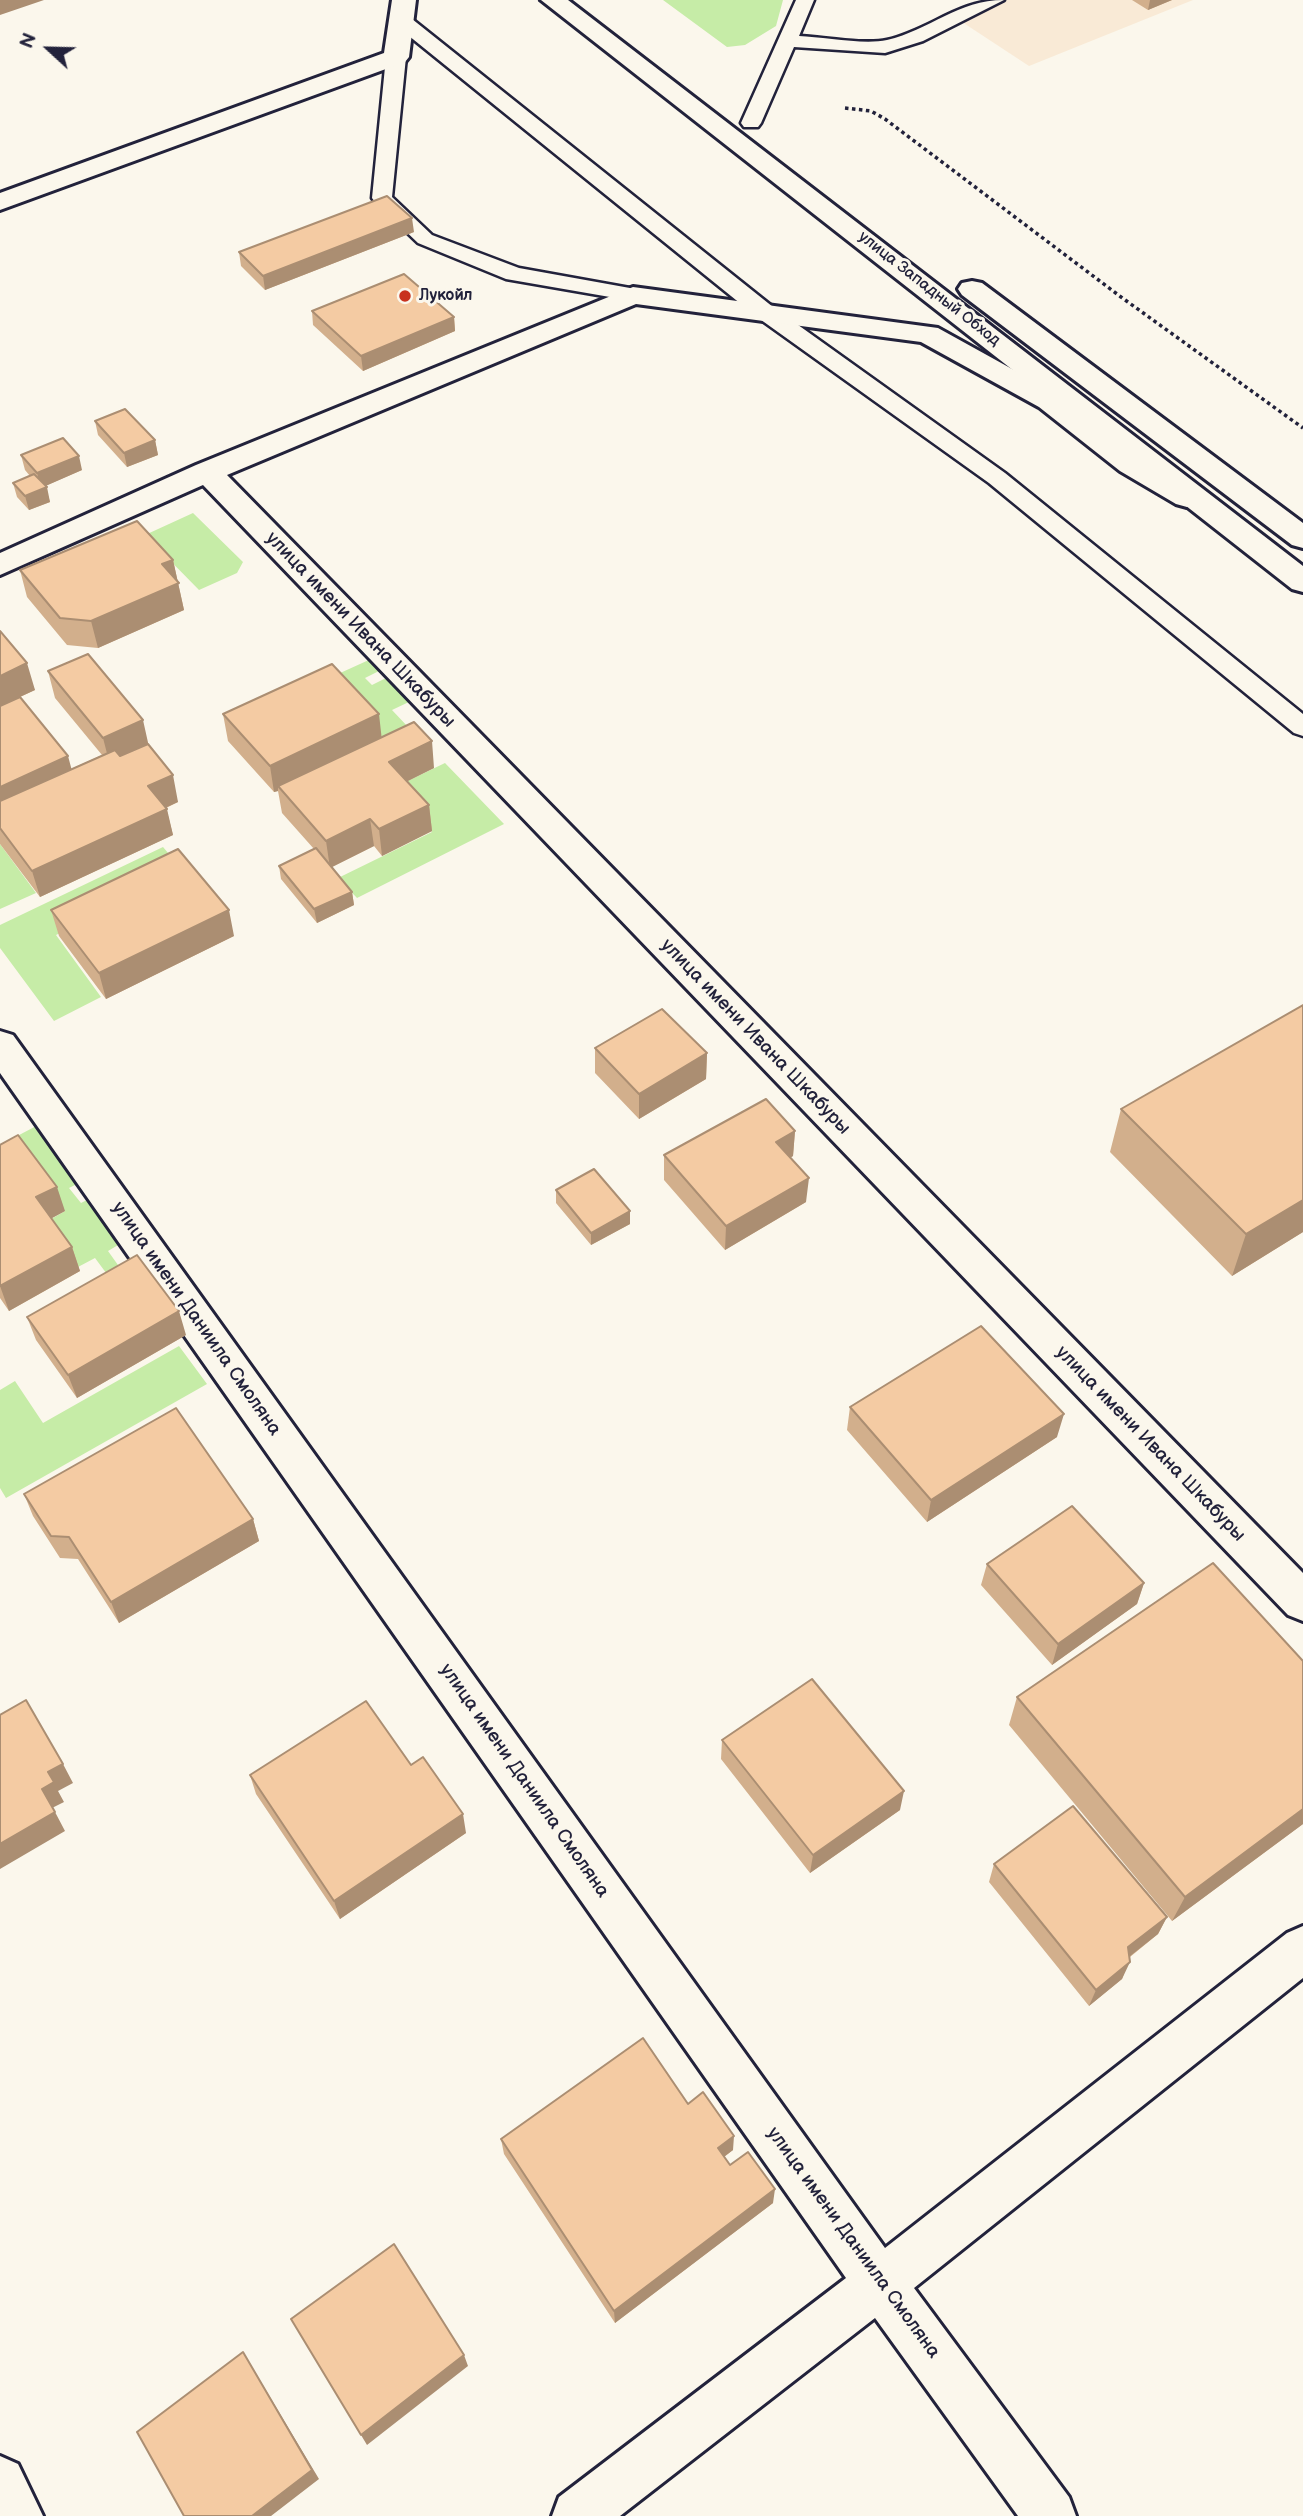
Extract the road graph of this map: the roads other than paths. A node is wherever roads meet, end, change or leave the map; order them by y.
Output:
1 (554, 0) edge
2 (592, 0) edge
3 (805, 0) edge
4 (995, 0) edge
5 (396, 6) edge
6 (788, 41) junction
7 (396, 57) junction
8 (751, 123) junction
9 (840, 190) dead end
10 (0, 202) edge
11 (951, 274) dead end
12 (633, 295) junction
13 (765, 312) junction
14 (207, 472) junction
15 (1211, 510) junction
16 (1303, 538) edge
17 (0, 565) edge
18 (1303, 582) edge
19 (1303, 727) edge
20 (0, 1045) edge
21 (1303, 1602) edge
22 (1303, 1949) edge
23 (880, 2283) junction
24 (0, 2482) edge
25 (18, 2516) edge
26 (578, 2516) edge
27 (1050, 2516) edge

1 - 15 main road, улица Западный Обход
2 - 8 main road
3 - 6 lane
4 - 6 lane
5 - 7 main road
5 - 13 lane
6 - 8 lane
7 - 10 main road
7 - 12 lane
8 - 9 main road
11 - 16 main road, улица Западный Обход
12 - 13 main road
12 - 14 main road
13 - 15 main road
13 - 19 lane
14 - 17 main road
14 - 21 main road, улица имени Ивана Шкабуры
15 - 18 main road, улица Западный Обход
20 - 23 main road, улица имени Даниила Смоляна
22 - 23 main road
23 - 26 main road
23 - 27 main road, улица имени Даниила Смоляна
24 - 25 main road

